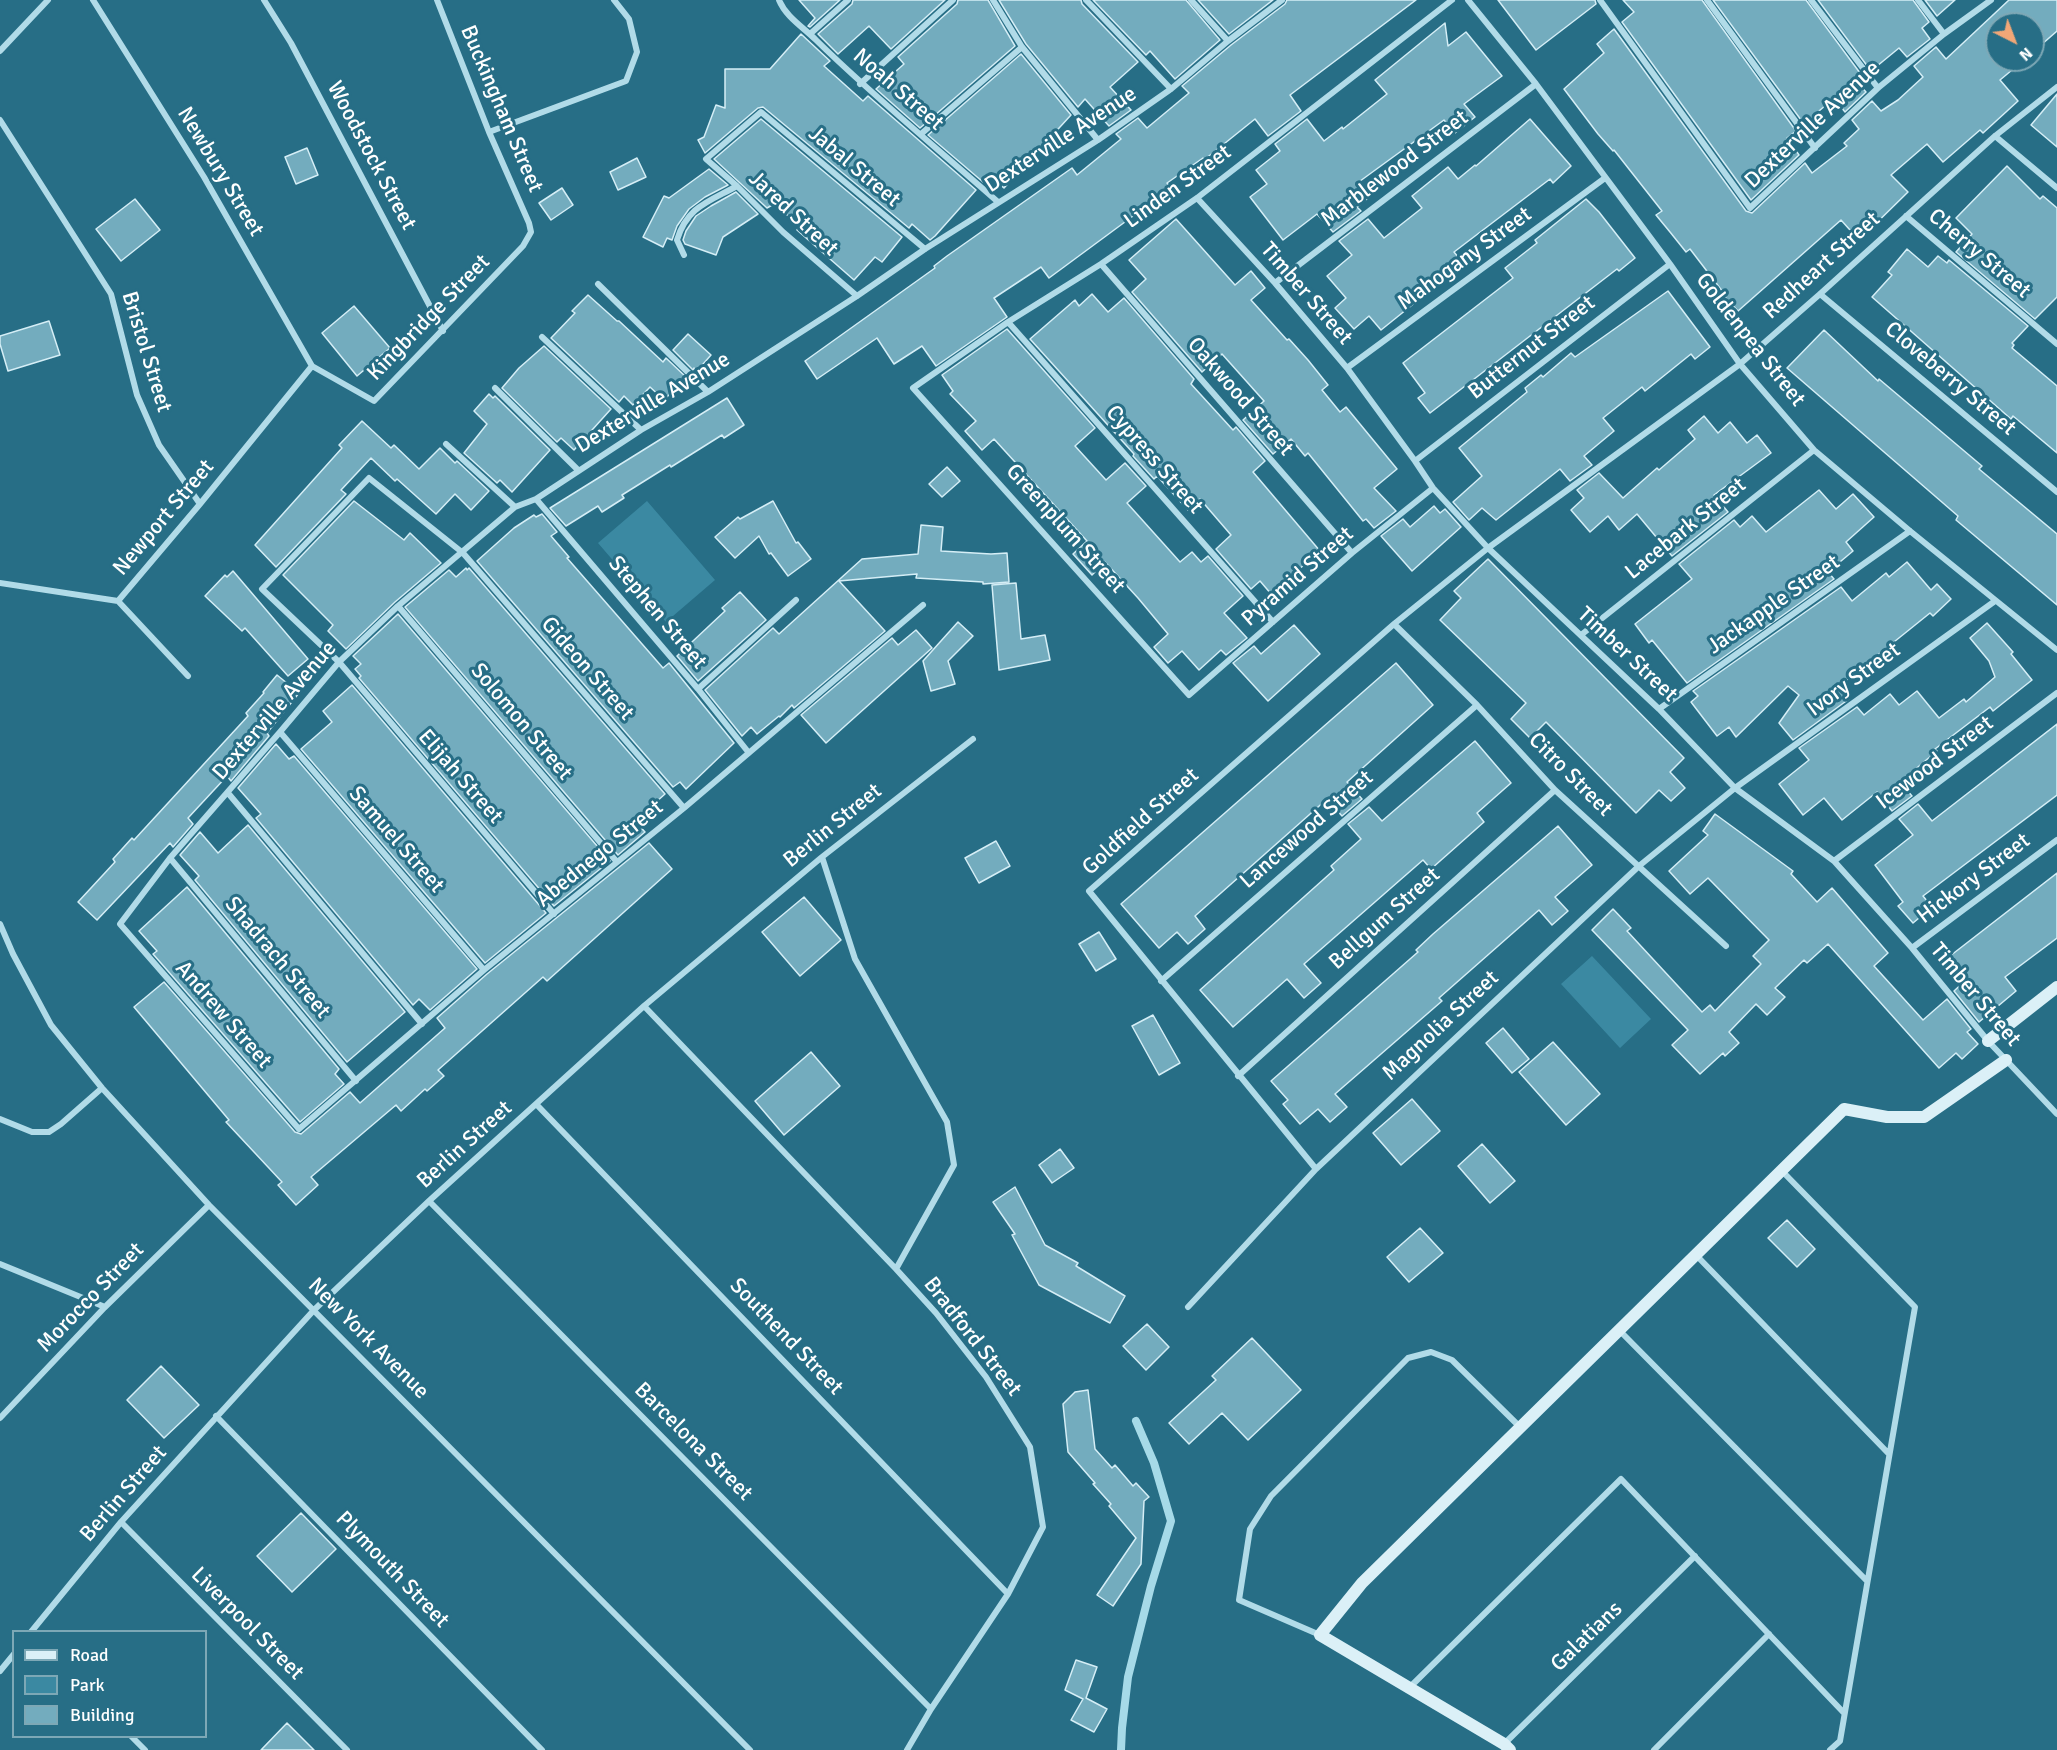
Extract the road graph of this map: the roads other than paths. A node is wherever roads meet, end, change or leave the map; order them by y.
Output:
1 (48, 0) edge
2 (93, 0) edge
3 (264, 0) edge
4 (438, 0) edge
5 (614, 0) edge
6 (779, 0) edge
7 (848, 0) edge
8 (952, 0) edge
9 (993, 0) edge
10 (1086, 0) edge
11 (1191, 0) edge
12 (1282, 0) edge
13 (1452, 0) edge
14 (1468, 0) edge
15 (1600, 0) edge
16 (1707, 0) edge
17 (1811, 0) edge
18 (1918, 0) edge
19 (1991, 0) edge
20 (810, 34) junction
21 (1944, 34) junction
22 (1228, 42) junction
23 (1022, 47) junction
24 (0, 51) edge
25 (860, 84) junction
26 (1536, 84) junction
27 (2057, 87) edge
28 (1878, 88) junction
29 (1171, 90) junction
30 (0, 120) edge
31 (489, 132) junction
32 (921, 135) junction
33 (1995, 136) junction
34 (1098, 140) junction
35 (1815, 148) junction
36 (706, 159) joint
37 (1605, 178) junction
38 (737, 186) junction
39 (2057, 188) edge
40 (1197, 198) junction
41 (998, 202) junction
42 (1906, 216) junction
43 (531, 232) joint
44 (925, 249) junction
45 (684, 255) dead end
46 (1101, 264) junction
47 (1670, 264) junction
48 (1275, 283) junction
49 (598, 284) dead end
50 (1820, 294) junction
51 (857, 296) junction
52 (1008, 322) junction
53 (442, 331) junction
54 (542, 337) dead end
55 (2057, 344) edge
56 (1740, 364) junction
57 (312, 366) junction
58 (1347, 368) junction
59 (495, 388) dead end
60 (913, 388) joint
61 (708, 392) junction
62 (641, 430) junction
63 (446, 444) dead end
64 (1814, 450) junction
65 (1416, 461) junction
66 (578, 470) junction
67 (1433, 489) junction
68 (2057, 492) edge
69 (536, 499) junction
70 (200, 504) junction
71 (515, 507) junction
72 (1910, 531) junction
73 (1488, 548) junction
74 (463, 553) junction
75 (1352, 553) junction
76 (0, 583) edge
77 (796, 600) dead end
78 (118, 601) junction
79 (1995, 601) junction
80 (923, 605) dead end
81 (398, 606) junction
82 (1273, 622) junction
83 (1394, 624) junction
84 (1581, 636) junction
85 (2057, 650) edge
86 (339, 662) junction
87 (188, 676) dead end
88 (698, 689) junction
89 (2057, 693) edge
90 (1189, 695) joint
91 (1477, 705) junction
92 (1659, 709) junction
93 (280, 732) junction
94 (973, 739) dead end
95 (749, 753) junction
96 (1735, 788) junction
97 (1555, 790) junction
98 (228, 793) junction
99 (684, 808) junction
100 (2057, 840) edge
101 (822, 857) junction
102 (170, 858) junction
103 (1834, 861) junction
104 (617, 862) junction
105 (1639, 866) junction
106 (554, 914) junction
107 (0, 924) edge
108 (120, 924) joint
109 (1726, 946) dead end
110 (1912, 948) junction
111 (484, 970) junction
112 (1161, 981) junction
113 (2057, 987) edge
114 (644, 1006) junction
115 (422, 1024) junction
116 (1988, 1041) junction
117 (2006, 1060) junction
118 (1238, 1076) junction
119 (357, 1081) junction
120 (102, 1088) junction
121 (537, 1105) junction
122 (2057, 1114) edge
123 (0, 1119) edge
124 (299, 1129) joint
125 (1316, 1169) junction
126 (1782, 1170) junction
127 (429, 1201) junction
128 (209, 1205) junction
129 (1695, 1255) junction
130 (0, 1264) edge
131 (896, 1269) junction
132 (105, 1307) junction
133 (1188, 1307) dead end
134 (314, 1310) junction
135 (1618, 1330) junction
136 (216, 1416) junction
137 (0, 1418) edge
138 (1520, 1427) junction
139 (1889, 1454) junction
140 (121, 1522) junction
141 (1695, 1556) junction
142 (1867, 1581) junction
143 (1008, 1594) junction
144 (33, 1630) edge
145 (1769, 1634) junction
146 (1320, 1635) junction
147 (12, 1656) edge
148 (0, 1671) edge
149 (1409, 1688) junction
150 (931, 1709) junction
151 (1844, 1713) junction
152 (132, 1738) edge
153 (1507, 1747) edge
154 (145, 1750) edge
155 (347, 1750) edge
156 (542, 1750) edge
157 (750, 1750) edge
158 (907, 1750) edge
159 (1654, 1750) edge
160 (1830, 1750) edge

1 - 24 street
2 - 57 street, Newbury Street
3 - 53 street, Woodstock Street
4 - 31 street, Buckingham Street
5 - 31 street
6 - 20 street, Noah Street
7 - 20 street
8 - 25 street
9 - 23 street
10 - 29 street
11 - 22 street
12 - 22 street, Dexterville Avenue
13 - 40 street, Linden Street
14 - 26 street, Goldenpea Street
15 - 35 street, Dexterville Avenue
16 - 35 street
17 - 28 street
18 - 21 street
19 - 21 street, Dexterville Avenue
20 - 25 street, Noah Street
21 - 28 street, Dexterville Avenue
22 - 29 street, Dexterville Avenue
23 - 32 street
23 - 34 street
25 - 32 street, Noah Street
26 - 37 street, Goldenpea Street
26 - 48 street, Marblewood Street
27 - 33 street, Redheart Street
28 - 35 street, Dexterville Avenue
29 - 34 street, Dexterville Avenue
30 - 70 street, Bristol Street
31 - 43 street, Buckingham Street
32 - 41 street, Noah Street
33 - 39 street
33 - 42 street, Redheart Street
34 - 41 street, Dexterville Avenue
36 - 38 street, Jared Street
36 - 44 street, Jabal Street
37 - 47 street, Goldenpea Street
37 - 58 street, Mahogany Street
38 - 45 street
38 - 51 street, Jared Street
40 - 46 street, Linden Street
40 - 48 street, Timber Street
41 - 44 street, Dexterville Avenue
42 - 50 street, Redheart Street
42 - 55 street, Cherry Street
43 - 53 street, Kingbridge Street
44 - 51 street, Dexterville Avenue
46 - 52 street, Linden Street
46 - 75 street, Oakwood Street
47 - 56 street, Goldenpea Street
47 - 65 street, Butternut Street
48 - 58 street, Timber Street
49 - 61 street
50 - 56 street, Redheart Street
50 - 68 street, Cloveberry Street
51 - 61 street, Dexterville Avenue
52 - 60 street, Linden Street
52 - 82 street, Cypress Street
53 - 57 street, Kingbridge Street
54 - 62 street
56 - 64 street, Goldenpea Street
56 - 73 street, Redheart Street
57 - 70 street, Newport Street
58 - 65 street, Timber Street
59 - 66 street
60 - 90 street, Greenplum Street
61 - 62 street, Dexterville Avenue
62 - 66 street, Dexterville Avenue
63 - 71 street
64 - 72 street, Goldenpea Street
64 - 84 street, Lacebark Street
65 - 67 street, Timber Street
66 - 69 street, Dexterville Avenue
67 - 73 street, Timber Street
67 - 75 street, Pyramid Street
69 - 71 street, Dexterville Avenue
69 - 88 street, Stephen Street
70 - 78 street, Newport Street
71 - 74 street, Dexterville Avenue
72 - 79 street, Goldenpea Street
72 - 92 street, Jackapple Street
73 - 83 street, Goldfield Street
73 - 84 street, Timber Street
74 - 81 street, Dexterville Avenue
74 - 86 street, Gideon Street
74 - 99 street, Gideon Street
75 - 82 street, Pyramid Street
76 - 78 street, Newport Street
77 - 88 street
78 - 87 street
79 - 85 street, Goldenpea Street
79 - 96 street, Ivory Street
80 - 95 street, Abednego Street
81 - 86 street, Dexterville Avenue
81 - 104 street, Solomon Street
82 - 90 street, Pyramid Street
83 - 91 street, Citro Street
83 - 112 street, Goldfield Street
84 - 92 street, Timber Street
86 - 93 street, Dexterville Avenue
86 - 106 street, Elijah Street
88 - 95 street, Stephen Street
89 - 103 street, Icewood Street
91 - 97 street, Citro Street
91 - 112 street, Lancewood Street
92 - 96 street, Timber Street
93 - 98 street, Dexterville Avenue
93 - 111 street, Samuel Street
94 - 101 street, Berlin Street
95 - 99 street, Abednego Street
96 - 103 street, Timber Street
96 - 105 street, Magnolia Street
97 - 105 street, Citro Street
97 - 118 street, Bellgum Street
98 - 102 street, Dexterville Avenue
98 - 115 street
99 - 104 street, Abednego Street
100 - 110 street, Hickory Street
101 - 114 street, Berlin Street
101 - 131 street
102 - 108 street, Dexterville Avenue
102 - 119 street, Shadrach Street
103 - 110 street, Timber Street
104 - 106 street, Abednego Street
105 - 109 street, Citro Street
105 - 125 street, Magnolia Street
106 - 111 street, Abednego Street
107 - 120 street, New York Avenue
108 - 124 street, Andrew Street
110 - 116 street, Timber Street
111 - 115 street, Abednego Street
112 - 118 street, Goldfield Street
113 - 116 street
114 - 121 street, Berlin Street
114 - 131 street, Bradford Street
115 - 119 street, Abednego Street
116 - 117 street, Timber Street
117 - 122 street, Timber Street
117 - 126 street
118 - 125 street, Goldfield Street
119 - 124 street, Abednego Street
120 - 123 street
120 - 128 street, New York Avenue
121 - 127 street, Berlin Street
121 - 143 street, Southend Street
125 - 133 street, Magnolia Street
126 - 129 street
126 - 139 street
127 - 134 street, Berlin Street
127 - 150 street, Barcelona Street
128 - 132 street, Morocco Street
128 - 134 street, New York Avenue
129 - 135 street
129 - 139 street
130 - 132 street
131 - 143 street, Bradford Street
132 - 137 street, Morocco Street
134 - 136 street, Berlin Street
134 - 157 street, New York Avenue
135 - 138 street
135 - 142 street
136 - 140 street, Berlin Street
136 - 156 street, Plymouth Street
138 - 146 street
138 - 146 street
139 - 142 street
140 - 144 street, Berlin Street
140 - 155 street, Liverpool Street
141 - 145 street
141 - 149 street
141 - 153 street, Galatians
142 - 151 street
143 - 150 street, Bradford Street
145 - 151 street
145 - 159 street
146 - 149 street
147 - 148 street
149 - 153 street
150 - 158 street, Bradford Street
151 - 160 street
152 - 154 street

